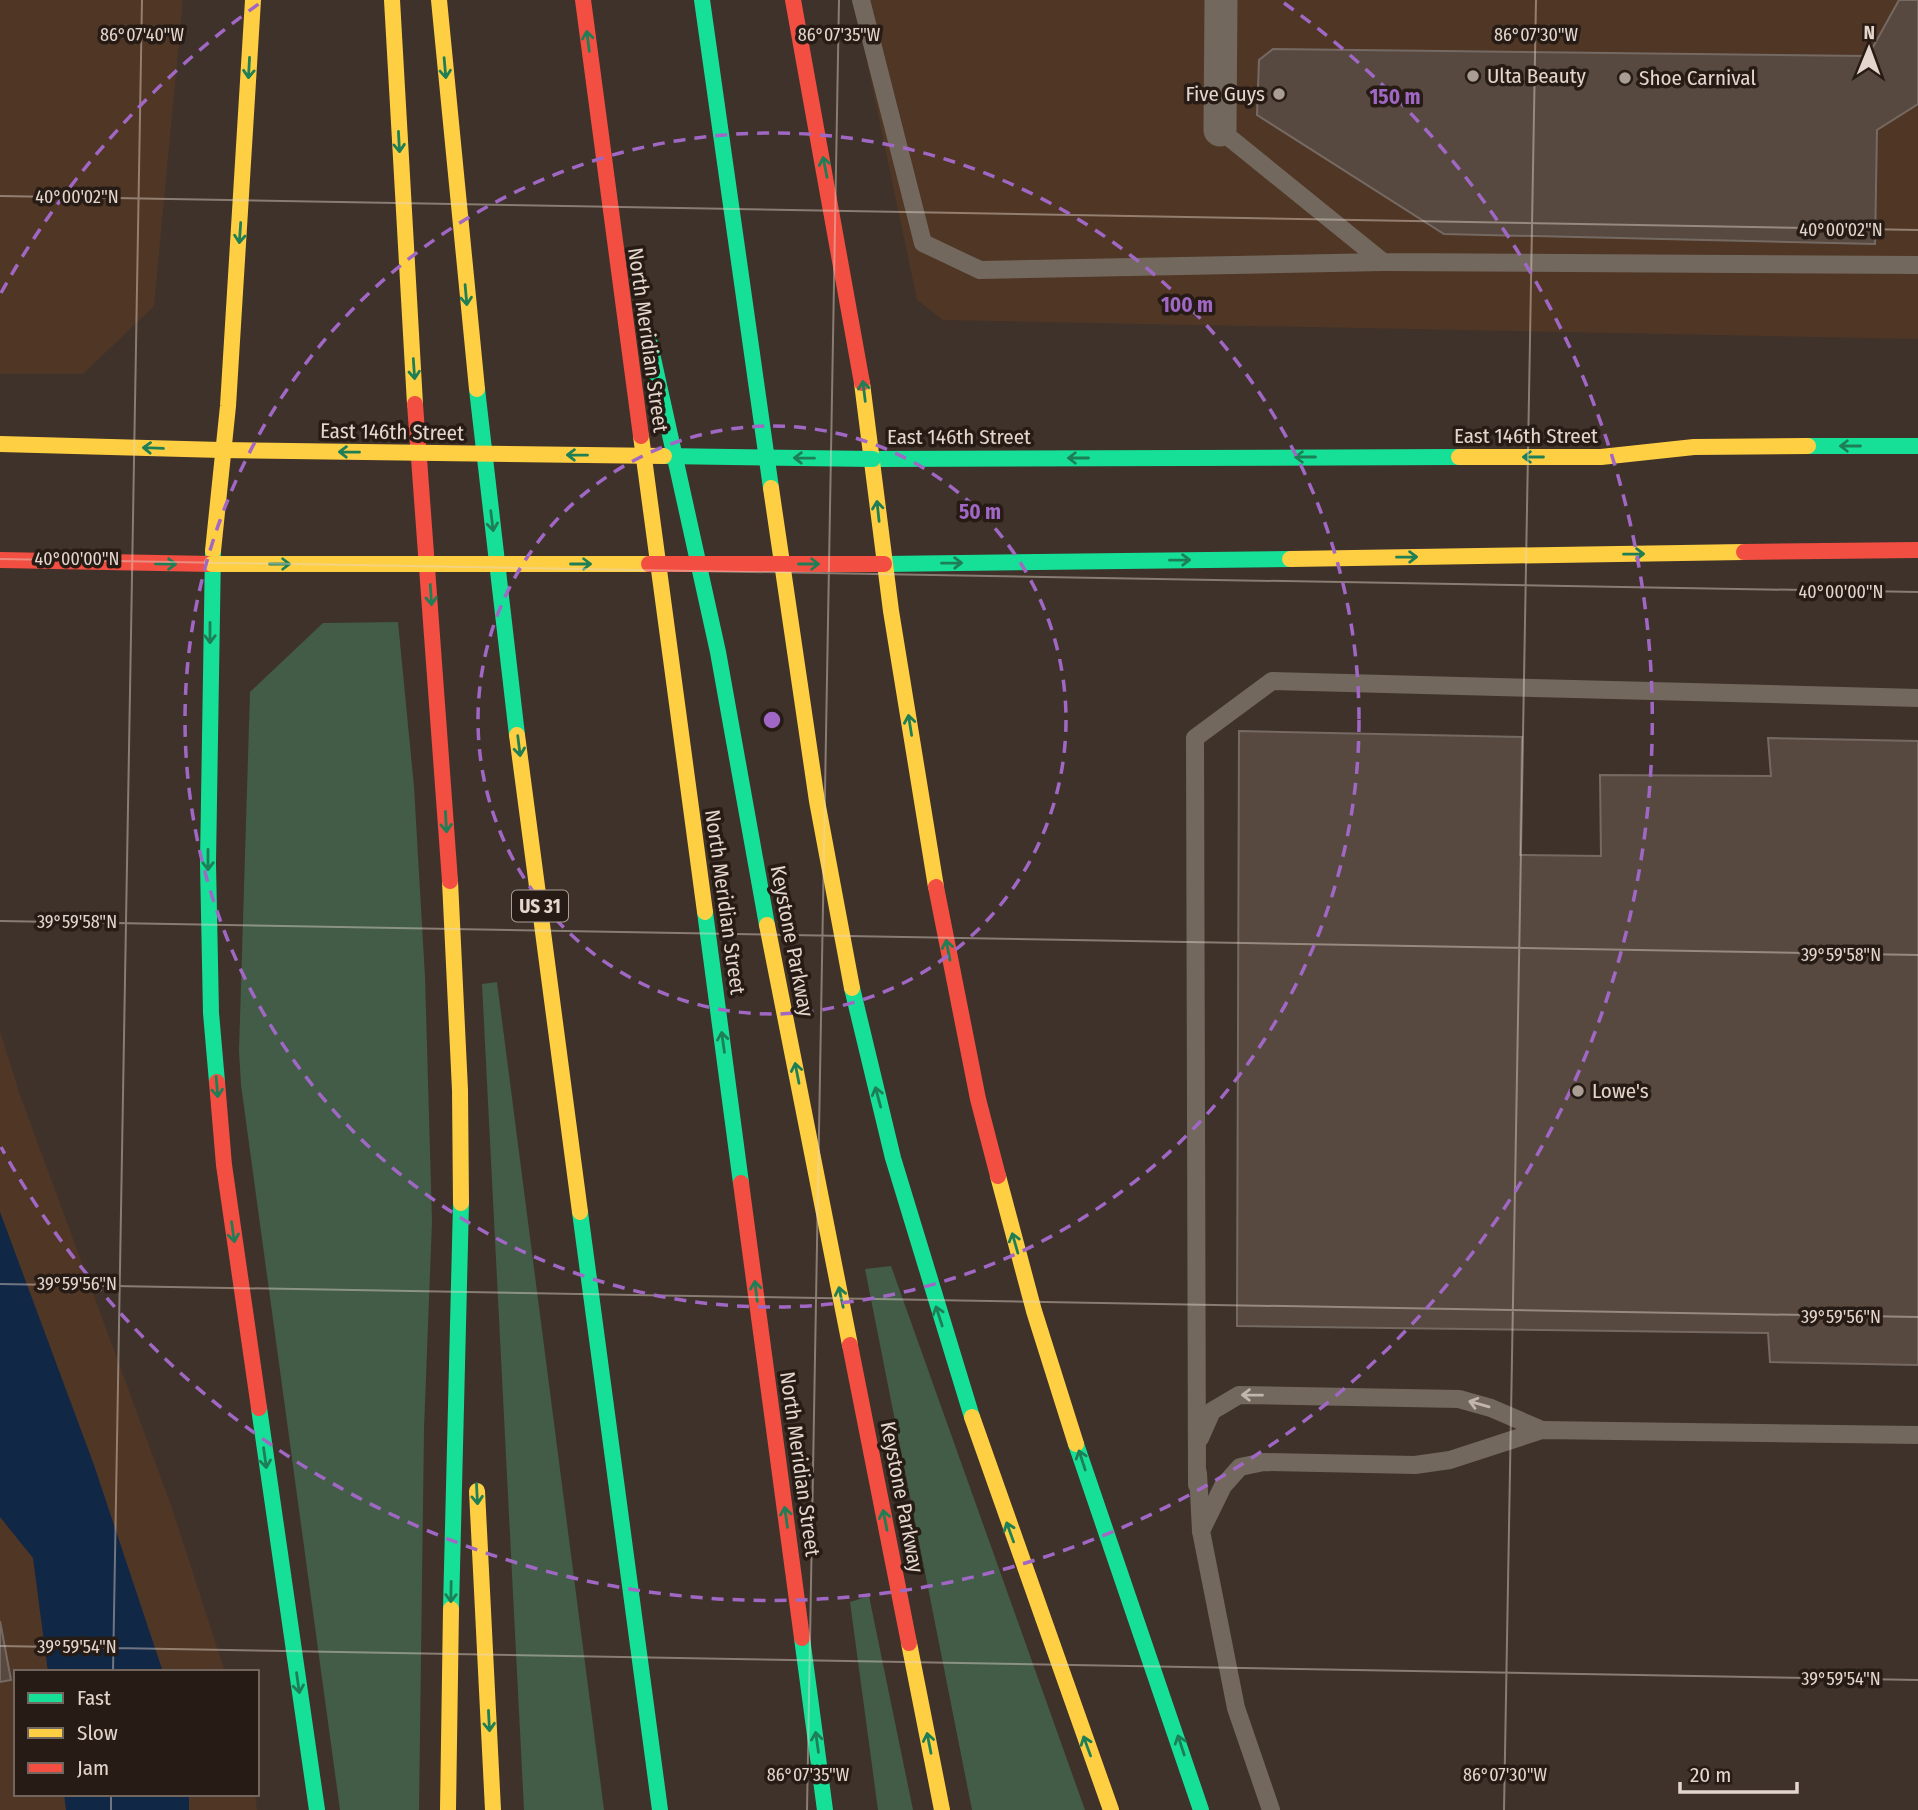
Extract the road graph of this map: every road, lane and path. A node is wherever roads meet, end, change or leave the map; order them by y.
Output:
1 (253, 0) edge
2 (392, 0) edge
3 (439, 0) edge
4 (583, 0) edge
5 (702, 0) edge
6 (793, 0) edge
7 (861, 0) edge
8 (1221, 0) edge
9 (593, 82) junction
10 (1220, 130) joint
11 (1383, 262) junction
12 (1918, 265) edge
13 (640, 296) dead end
14 (646, 323) dead end
15 (0, 444) edge
16 (1918, 446) edge
17 (221, 450) junction
18 (873, 459) junction
19 (1918, 550) edge
20 (0, 560) edge
21 (884, 564) junction
22 (212, 565) junction
23 (1918, 698) edge
24 (462, 1279) junction
25 (1542, 1430) junction
26 (472, 1432) dead end
27 (1918, 1435) edge
28 (475, 1473) dead end
29 (1197, 1485) junction
30 (1201, 1531) junction
31 (317, 1810) edge
32 (448, 1810) edge
33 (494, 1810) edge
34 (660, 1810) edge
35 (825, 1810) edge
36 (942, 1810) edge
37 (1111, 1810) edge
38 (1201, 1810) edge
39 (1271, 1810) edge

1 -> 17 main road
2 -> 24 main road
3 -> 34 main road, US 31
9 -> 4 main road, North Meridian Street
37 -> 5 main road
18 -> 6 main road
7 - 11 lane
8 - 10 street
9 - 13 main road
35 -> 9 main road, North Meridian Street
10 - 11 lane
11 - 12 lane
36 -> 14 main road, Keystone Parkway
17 -> 15 main road, East 146th Street
16 -> 18 main road, East 146th Street
18 -> 17 main road, East 146th Street, bridge
17 - 22 main road
21 -> 18 main road
21 -> 19 main road
20 -> 22 main road
22 -> 21 main road, bridge
38 -> 21 main road
22 -> 31 main road
23 - 29 lane
24 - 26 main road
24 -> 32 main road
25 - 27 lane
25 -> 29 lane
25 - 30 lane
28 -> 33 main road
29 - 30 lane
30 - 39 lane

